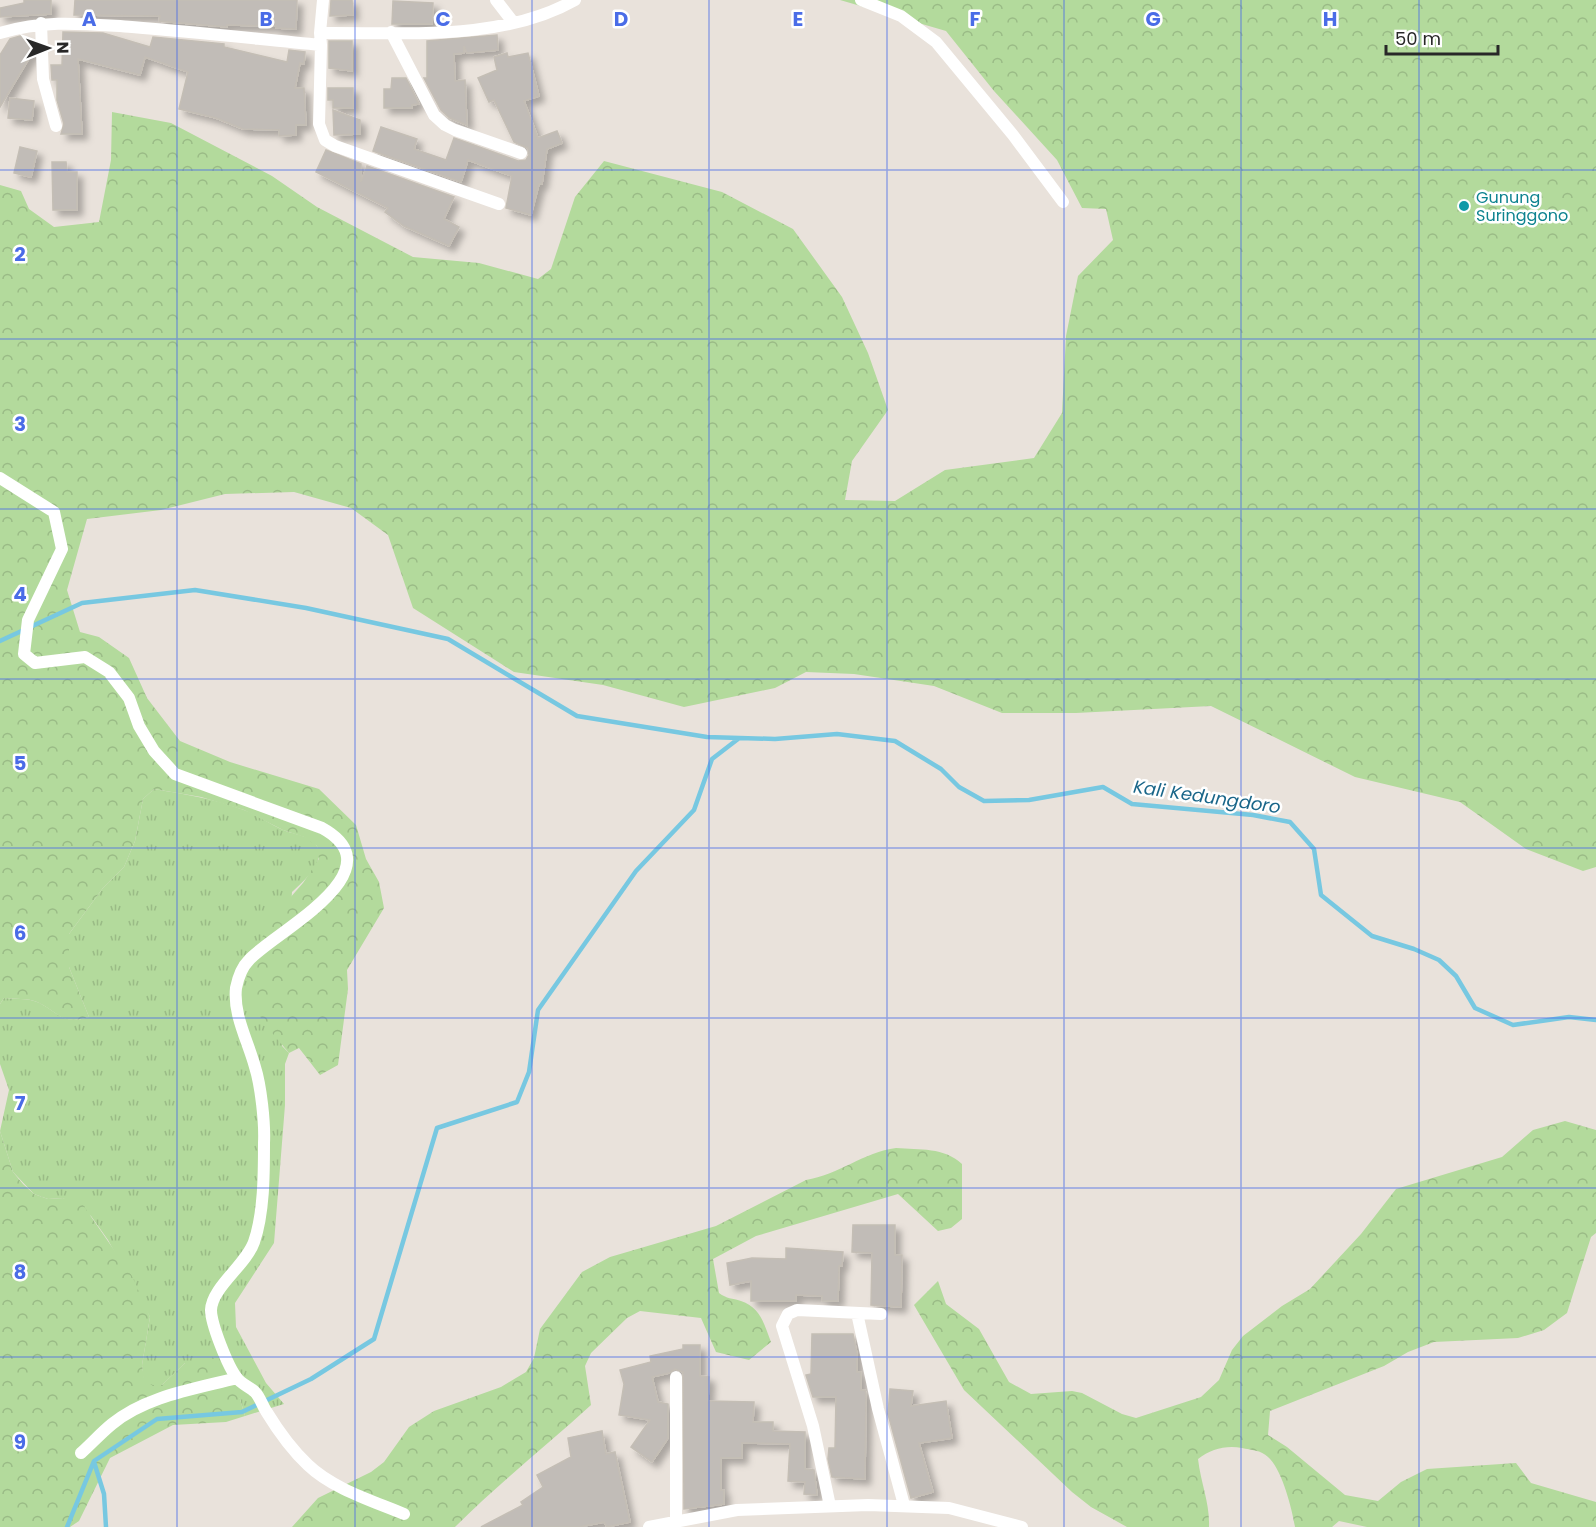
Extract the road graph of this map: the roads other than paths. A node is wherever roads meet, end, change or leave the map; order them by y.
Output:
1 (323, 0) edge
2 (496, 0) edge
3 (576, 0) edge
4 (861, 0) edge
5 (513, 22) junction
6 (41, 23) junction
7 (0, 33) edge
8 (391, 33) junction
9 (320, 39) junction
10 (56, 126) dead end
11 (521, 153) dead end
12 (1063, 202) dead end
13 (499, 204) dead end
14 (0, 478) edge
15 (856, 1313) junction
16 (881, 1314) dead end
17 (676, 1377) dead end
18 (237, 1378) junction
19 (81, 1453) dead end
20 (904, 1505) junction
21 (830, 1506) junction
22 (405, 1514) dead end
23 (676, 1521) junction
24 (649, 1527) edge
25 (1020, 1527) edge

1 - 9 street
2 - 5 street
3 - 5 street
4 - 12 street
5 - 8 street
6 - 7 street
6 - 9 street
6 - 10 street
8 - 9 street
8 - 11 street
9 - 13 street
14 - 18 street
15 - 16 street
15 - 20 street
15 - 21 street
17 - 23 street
18 - 19 street
18 - 22 street
20 - 21 street
20 - 25 street
21 - 23 street
23 - 24 street

